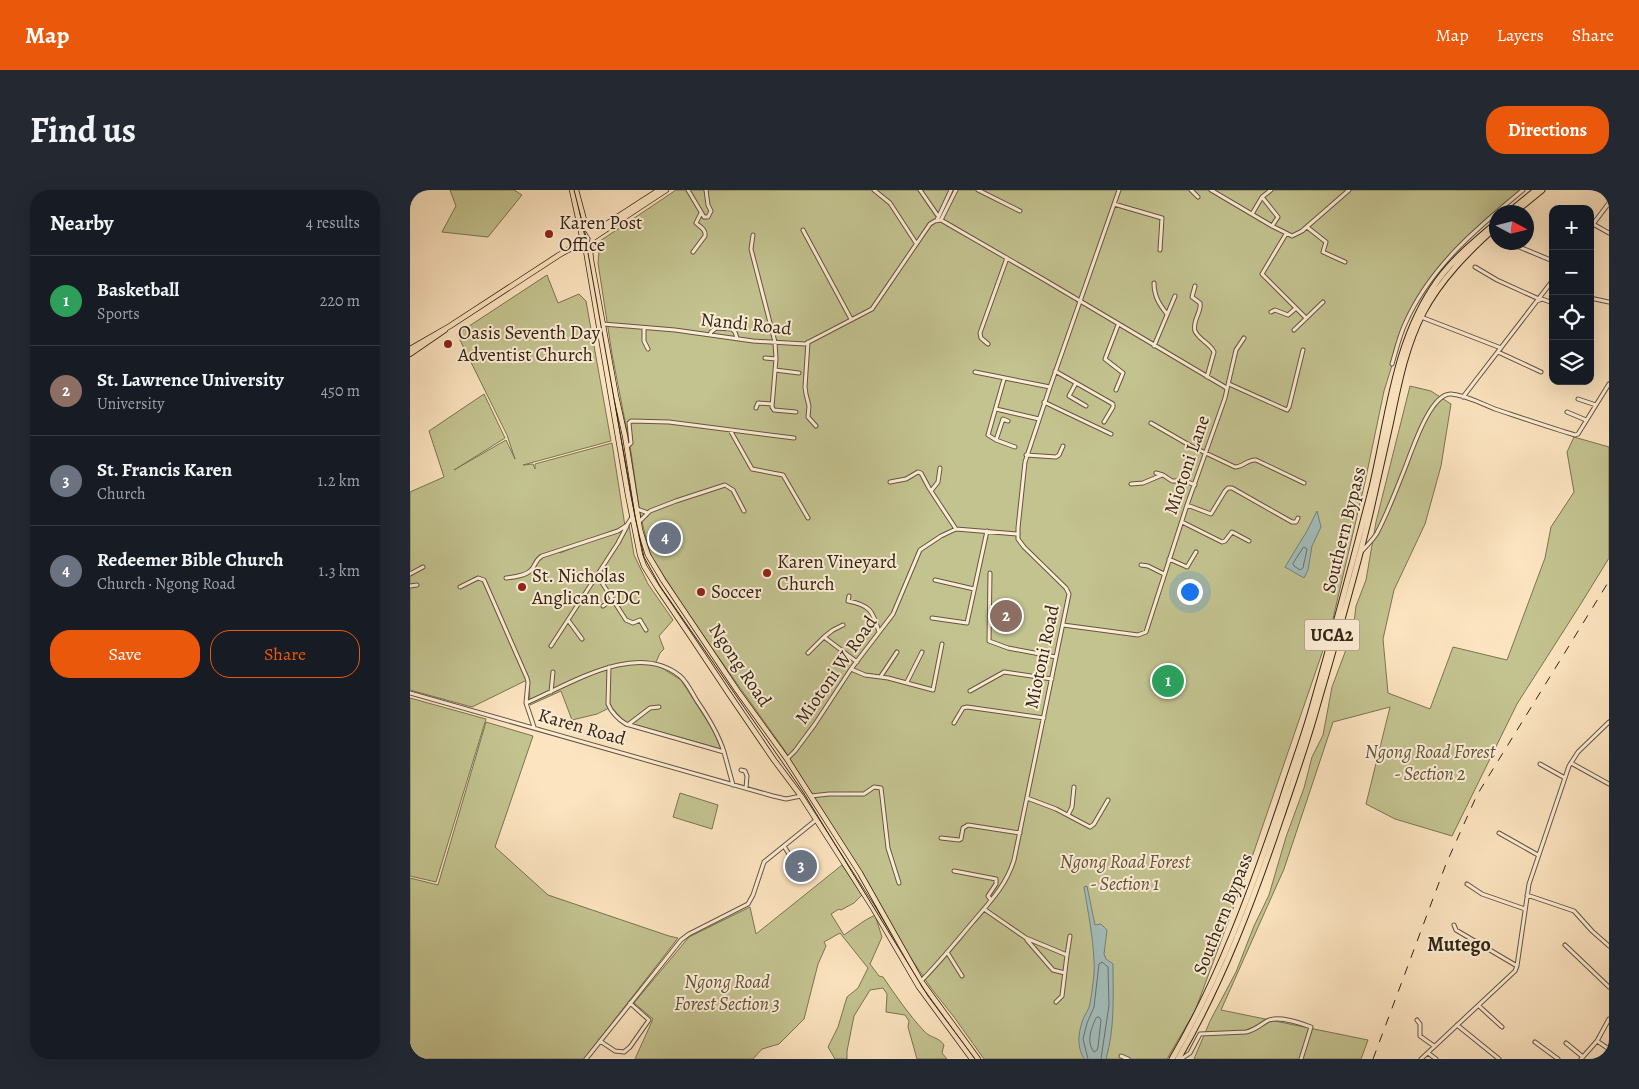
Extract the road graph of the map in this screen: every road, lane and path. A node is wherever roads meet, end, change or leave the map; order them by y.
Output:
1 (572, 190) edge
2 (576, 190) edge
3 (659, 190) edge
4 (666, 190) edge
5 (688, 190) edge
6 (706, 190) edge
7 (874, 190) edge
8 (920, 190) edge
9 (951, 190) edge
10 (956, 190) edge
11 (978, 190) edge
12 (1119, 190) edge
13 (1191, 190) edge
14 (1211, 190) edge
15 (1271, 190) edge
16 (1349, 190) edge
17 (1523, 190) edge
18 (1536, 190) edge
19 (1542, 190) edge
20 (1198, 197) dead end
21 (1262, 197) junction
22 (1609, 203) edge
23 (1114, 204) junction
24 (1518, 205) edge
25 (1524, 205) edge
26 (1020, 211) dead end
27 (701, 213) junction
28 (1252, 214) junction
29 (940, 218) junction
30 (1594, 223) edge
31 (1272, 226) junction
32 (1307, 227) junction
33 (1594, 227) edge
34 (1489, 229) edge
35 (803, 230) dead end
36 (1609, 233) edge
37 (1286, 234) junction
38 (1489, 234) edge
39 (591, 235) junction
40 (753, 235) dead end
41 (582, 237) junction
42 (916, 243) junction
43 (587, 244) junction
44 (568, 250) junction
45 (1160, 250) dead end
46 (1526, 250) edge
47 (693, 252) dead end
48 (1007, 258) junction
49 (1549, 259) edge
50 (1345, 262) dead end
51 (1475, 267) dead end
52 (1154, 283) dead end
53 (1549, 285) edge
54 (1195, 286) dead end
55 (1175, 296) dead end
56 (1594, 299) edge
57 (1538, 300) junction
58 (1080, 301) junction
59 (1323, 302) dead end
60 (1549, 302) edge
61 (1609, 302) edge
62 (1296, 308) junction
63 (1271, 312) dead end
64 (1167, 315) junction
65 (1421, 317) junction
66 (1306, 318) junction
67 (851, 319) junction
68 (603, 324) junction
69 (1118, 324) junction
70 (450, 326) junction
71 (644, 328) junction
72 (1294, 330) dead end
73 (710, 335) junction
74 (737, 338) junction
75 (1244, 338) dead end
76 (808, 341) junction
77 (775, 342) junction
78 (988, 344) dead end
79 (1154, 346) junction
80 (410, 349) edge
81 (648, 350) dead end
82 (1303, 350) dead end
83 (1500, 350) junction
84 (410, 354) edge
85 (764, 358) dead end
86 (776, 359) junction
87 (1392, 364) dead end
88 (775, 370) junction
89 (1055, 371) junction
90 (975, 372) dead end
91 (1541, 372) dead end
92 (799, 373) dead end
93 (1207, 377) junction
94 (1004, 379) junction
95 (1076, 383) junction
96 (1229, 384) junction
97 (1609, 384) edge
98 (1050, 387) junction
99 (1227, 389) junction
100 (1116, 390) dead end
101 (1463, 397) junction
102 (1578, 399) dead end
103 (1044, 402) junction
104 (772, 404) junction
105 (1596, 405) junction
106 (1086, 406) dead end
107 (756, 408) dead end
108 (996, 409) junction
109 (796, 412) dead end
110 (1567, 412) dead end
111 (1039, 419) junction
112 (1586, 420) junction
113 (622, 421) junction
114 (630, 421) junction
115 (1008, 421) dead end
116 (1104, 422) dead end
117 (1151, 423) dead end
118 (816, 426) dead end
119 (729, 430) junction
120 (1110, 434) dead end
121 (794, 438) dead end
122 (996, 440) junction
123 (1063, 446) dead end
124 (626, 447) junction
125 (1015, 447) dead end
126 (1206, 453) junction
127 (1026, 455) junction
128 (940, 468) dead end
129 (1156, 473) dead end
130 (1162, 475) junction
131 (890, 482) dead end
132 (1304, 483) dead end
133 (1131, 484) dead end
134 (1195, 485) junction
135 (931, 491) junction
136 (1187, 505) junction
137 (637, 509) junction
138 (744, 511) dead end
139 (648, 512) junction
140 (632, 516) junction
141 (808, 518) dead end
142 (1298, 518) dead end
143 (1182, 522) junction
144 (639, 523) junction
145 (627, 526) junction
146 (956, 529) junction
147 (987, 531) junction
148 (1018, 534) junction
149 (1249, 541) dead end
150 (1196, 552) dead end
151 (1360, 553) junction
152 (1169, 559) junction
153 (1141, 565) dead end
154 (423, 567) dead end
155 (990, 573) dead end
156 (410, 574) edge
157 (1164, 574) junction
158 (597, 575) junction
159 (506, 578) dead end
160 (935, 580) dead end
161 (417, 585) dead end
162 (410, 586) edge
163 (460, 587) dead end
164 (669, 588) junction
165 (974, 589) junction
166 (662, 594) junction
167 (849, 596) dead end
168 (613, 598) junction
169 (603, 606) dead end
170 (681, 606) junction
171 (674, 612) junction
172 (932, 618) dead end
173 (568, 620) junction
174 (843, 625) dead end
175 (1063, 625) junction
176 (646, 630) dead end
177 (879, 632) junction
178 (824, 637) junction
179 (582, 639) dead end
180 (942, 644) dead end
181 (551, 646) dead end
182 (897, 652) dead end
183 (922, 652) dead end
184 (808, 653) dead end
185 (1056, 658) junction
186 (857, 662) junction
187 (609, 667) junction
188 (851, 669) junction
189 (553, 672) dead end
190 (881, 676) junction
191 (1052, 679) junction
192 (907, 682) junction
193 (970, 691) dead end
194 (551, 692) junction
195 (410, 693) edge
196 (526, 703) junction
197 (659, 707) dead end
198 (1044, 718) junction
199 (954, 722) dead end
200 (1609, 722) edge
201 (628, 725) junction
202 (534, 728) junction
203 (724, 752) junction
204 (786, 759) junction
205 (1570, 763) junction
206 (1540, 764) dead end
207 (741, 770) dead end
208 (1565, 778) junction
209 (1609, 784) edge
210 (733, 785) junction
211 (1074, 786) dead end
212 (746, 788) junction
213 (800, 796) junction
214 (810, 796) junction
215 (1027, 798) junction
216 (1108, 800) dead end
217 (1068, 816) junction
218 (816, 820) junction
219 (1020, 833) junction
220 (1499, 833) dead end
221 (941, 838) dead end
222 (784, 846) junction
223 (848, 855) junction
224 (1538, 855) junction
225 (800, 858) dead end
226 (842, 860) junction
227 (954, 871) dead end
228 (899, 883) dead end
229 (1467, 884) dead end
230 (1527, 896) junction
231 (991, 900) junction
232 (984, 909) junction
233 (1526, 909) junction
234 (1454, 925) dead end
235 (1070, 936) dead end
236 (1026, 938) junction
237 (1565, 945) dead end
238 (1609, 946) edge
239 (947, 952) junction
240 (1067, 955) junction
241 (1517, 966) junction
242 (1065, 973) junction
243 (962, 976) dead end
244 (921, 981) junction
245 (1609, 987) edge
246 (1056, 1002) dead end
247 (630, 1003) junction
248 (1479, 1006) junction
249 (1417, 1020) dead end
250 (1609, 1020) edge
251 (1457, 1026) junction
252 (1502, 1026) dead end
253 (600, 1041) junction
254 (1597, 1041) junction
255 (1535, 1042) dead end
256 (1566, 1043) dead end
257 (1434, 1046) junction
258 (1609, 1049) edge
259 (1428, 1052) junction
260 (1121, 1056) dead end
261 (1582, 1058) edge
262 (586, 1059) edge
263 (972, 1059) edge
264 (978, 1059) edge
265 (1128, 1059) edge
266 (1172, 1059) edge
267 (1179, 1059) edge
268 (1301, 1059) edge
269 (1420, 1059) edge
270 (1436, 1059) edge
271 (1499, 1059) edge
272 (1558, 1059) edge

1 - 41 main road
2 - 39 main road
3 - 39 main road
4 - 39 main road
5 - 27 street
6 - 27 street
7 - 42 street
8 - 29 street
9 - 29 street
10 - 29 street
11 - 26 street
12 - 23 street
13 - 20 street
14 - 28 street
15 - 21 street
16 - 32 street
17 - 87 street
18 - 24 highway
19 - 25 highway
21 - 28 street
21 - 31 street
22 - 30 street
23 - 45 street
23 - 58 street
27 - 47 street
28 - 31 street
29 - 42 street, Nandi Road
29 - 48 street
31 - 37 street
32 - 37 street
32 - 50 street
33 - 36 street
34 - 266 highway, Southern Bypass / UCA2
35 - 67 street
37 - 62 street
38 - 65 highway, Southern Bypass / UCA2
39 - 41 main road
39 - 43 main road
40 - 77 street
41 - 43 main road
41 - 44 main road
42 - 67 street, Nandi Road
43 - 44 main road
43 - 68 main road, Ngong Road
43 - 140 main road, Ngong Road
44 - 70 main road
46 - 49 street
48 - 58 street
48 - 78 street
51 - 57 street
52 - 64 street
53 - 57 street
54 - 93 street
55 - 64 street
56 - 61 street
57 - 60 street
57 - 83 street
58 - 69 street
58 - 89 street
59 - 66 street
62 - 63 street
62 - 66 street
64 - 79 street
65 - 83 street
65 - 151 highway, Southern Bypass / UCA2
66 - 72 street
67 - 76 street, Nandi Road
68 - 71 street, Nandi Road
68 - 113 main road, Ngong Road
69 - 79 street
69 - 100 street
70 - 80 main road
70 - 84 main road
71 - 73 street, Nandi Road
71 - 81 street
73 - 74 street, Nandi Road
73 - 74 street
74 - 77 street, Nandi Road
75 - 96 street, Miotoni Lane
76 - 77 street, Nandi Road
76 - 118 street
77 - 86 street
79 - 93 street
82 - 96 street
83 - 91 street
83 - 101 street
85 - 86 street
86 - 88 street
88 - 92 street
88 - 104 street
89 - 95 street
89 - 98 street
90 - 94 street
93 - 99 street
94 - 98 street
94 - 108 street
95 - 106 street
95 - 116 street
96 - 99 street, Miotoni Lane
97 - 105 street
98 - 103 street
99 - 126 street, Miotoni Lane
101 - 112 street
101 - 151 street
102 - 105 street
103 - 111 street
103 - 120 street
104 - 107 street
104 - 109 street
105 - 112 street
108 - 111 street
108 - 122 street
110 - 112 street
111 - 127 street
113 - 114 street
113 - 124 main road, Ngong Road
114 - 119 street
114 - 124 street
115 - 122 street
117 - 126 street
119 - 121 street
119 - 141 street
122 - 125 street
123 - 127 street
124 - 137 main road, Ngong Road
126 - 132 street
126 - 134 street, Miotoni Lane
127 - 148 street
128 - 135 street
129 - 130 street
130 - 133 street
130 - 134 street
131 - 135 street
134 - 136 street, Miotoni Lane
135 - 146 street
136 - 142 street
136 - 143 street, Miotoni Lane
137 - 139 street
137 - 144 main road, Ngong Road
138 - 139 street
139 - 144 street
140 - 145 street
140 - 166 main road, Ngong Road
143 - 149 street
143 - 152 street, Miotoni Lane
144 - 164 main road, Ngong Road
145 - 158 street
145 - 159 street
146 - 147 street
146 - 177 street, Miotoni W Road
147 - 148 street
147 - 165 street
148 - 175 street, Miotoni Road
150 - 152 street
151 - 267 highway, Southern Bypass / UCA2
152 - 157 street, Miotoni Lane
153 - 157 street
154 - 156 street
155 - 185 street
157 - 175 street, Miotoni Lane
158 - 168 street
158 - 173 street
160 - 165 street
161 - 162 street
163 - 196 street
164 - 166 main road
164 - 170 main road, Ngong Road
165 - 172 street
166 - 171 main road, Ngong Road
167 - 177 street
168 - 169 street
168 - 176 street
170 - 171 main road
170 - 204 main road, Ngong Road
171 - 213 main road, Ngong Road
173 - 179 street
173 - 181 street
174 - 178 street
175 - 185 street, Miotoni Road
177 - 186 street, Miotoni W Road
178 - 184 street
178 - 186 street
180 - 192 street
182 - 190 street
183 - 192 street
185 - 191 street, Miotoni Road
186 - 188 street, Miotoni W Road
187 - 194 street
187 - 201 street
187 - 203 street
188 - 190 street
188 - 204 street, Miotoni W Road
189 - 194 street
190 - 192 street
191 - 193 street
191 - 198 street, Miotoni Road
194 - 196 street
195 - 202 street, Karen Road
196 - 202 street
197 - 201 street
198 - 199 street
198 - 215 street, Miotoni Road
200 - 205 street
201 - 203 street
202 - 210 street, Karen Road
203 - 210 street
204 - 214 main road, Ngong Road
205 - 208 street
205 - 209 street
206 - 208 street
207 - 212 street
208 - 224 street
210 - 212 street, Karen Road
211 - 217 street
212 - 213 street, Karen Road
213 - 218 main road, Ngong Road
214 - 223 main road, Ngong Road
214 - 228 street
215 - 217 street
215 - 219 street, Miotoni Road
216 - 217 street
218 - 222 street
218 - 226 main road, Ngong Road
219 - 221 street
219 - 231 street, Miotoni Road
220 - 224 street
222 - 225 street
222 - 247 street
223 - 226 main road
223 - 244 main road, Ngong Road
224 - 230 street
226 - 263 main road, Ngong Road
227 - 231 street
229 - 233 street
230 - 233 street
230 - 238 street
231 - 232 street, Miotoni Road
232 - 236 street
232 - 239 street, Miotoni Road
233 - 241 street
234 - 241 street
235 - 240 street
236 - 240 street
236 - 242 street
237 - 245 street
239 - 243 street
239 - 244 street, Miotoni Road
240 - 242 street
241 - 248 street
242 - 246 street
244 - 264 main road, Ngong Road
247 - 253 street
247 - 253 street
248 - 251 street
248 - 252 street
249 - 257 street
250 - 254 street
251 - 257 street
251 - 271 street
253 - 262 street
254 - 258 street
254 - 261 street
255 - 272 street
256 - 261 street
257 - 259 street
259 - 269 street
259 - 270 street
260 - 265 street
267 - 268 street

